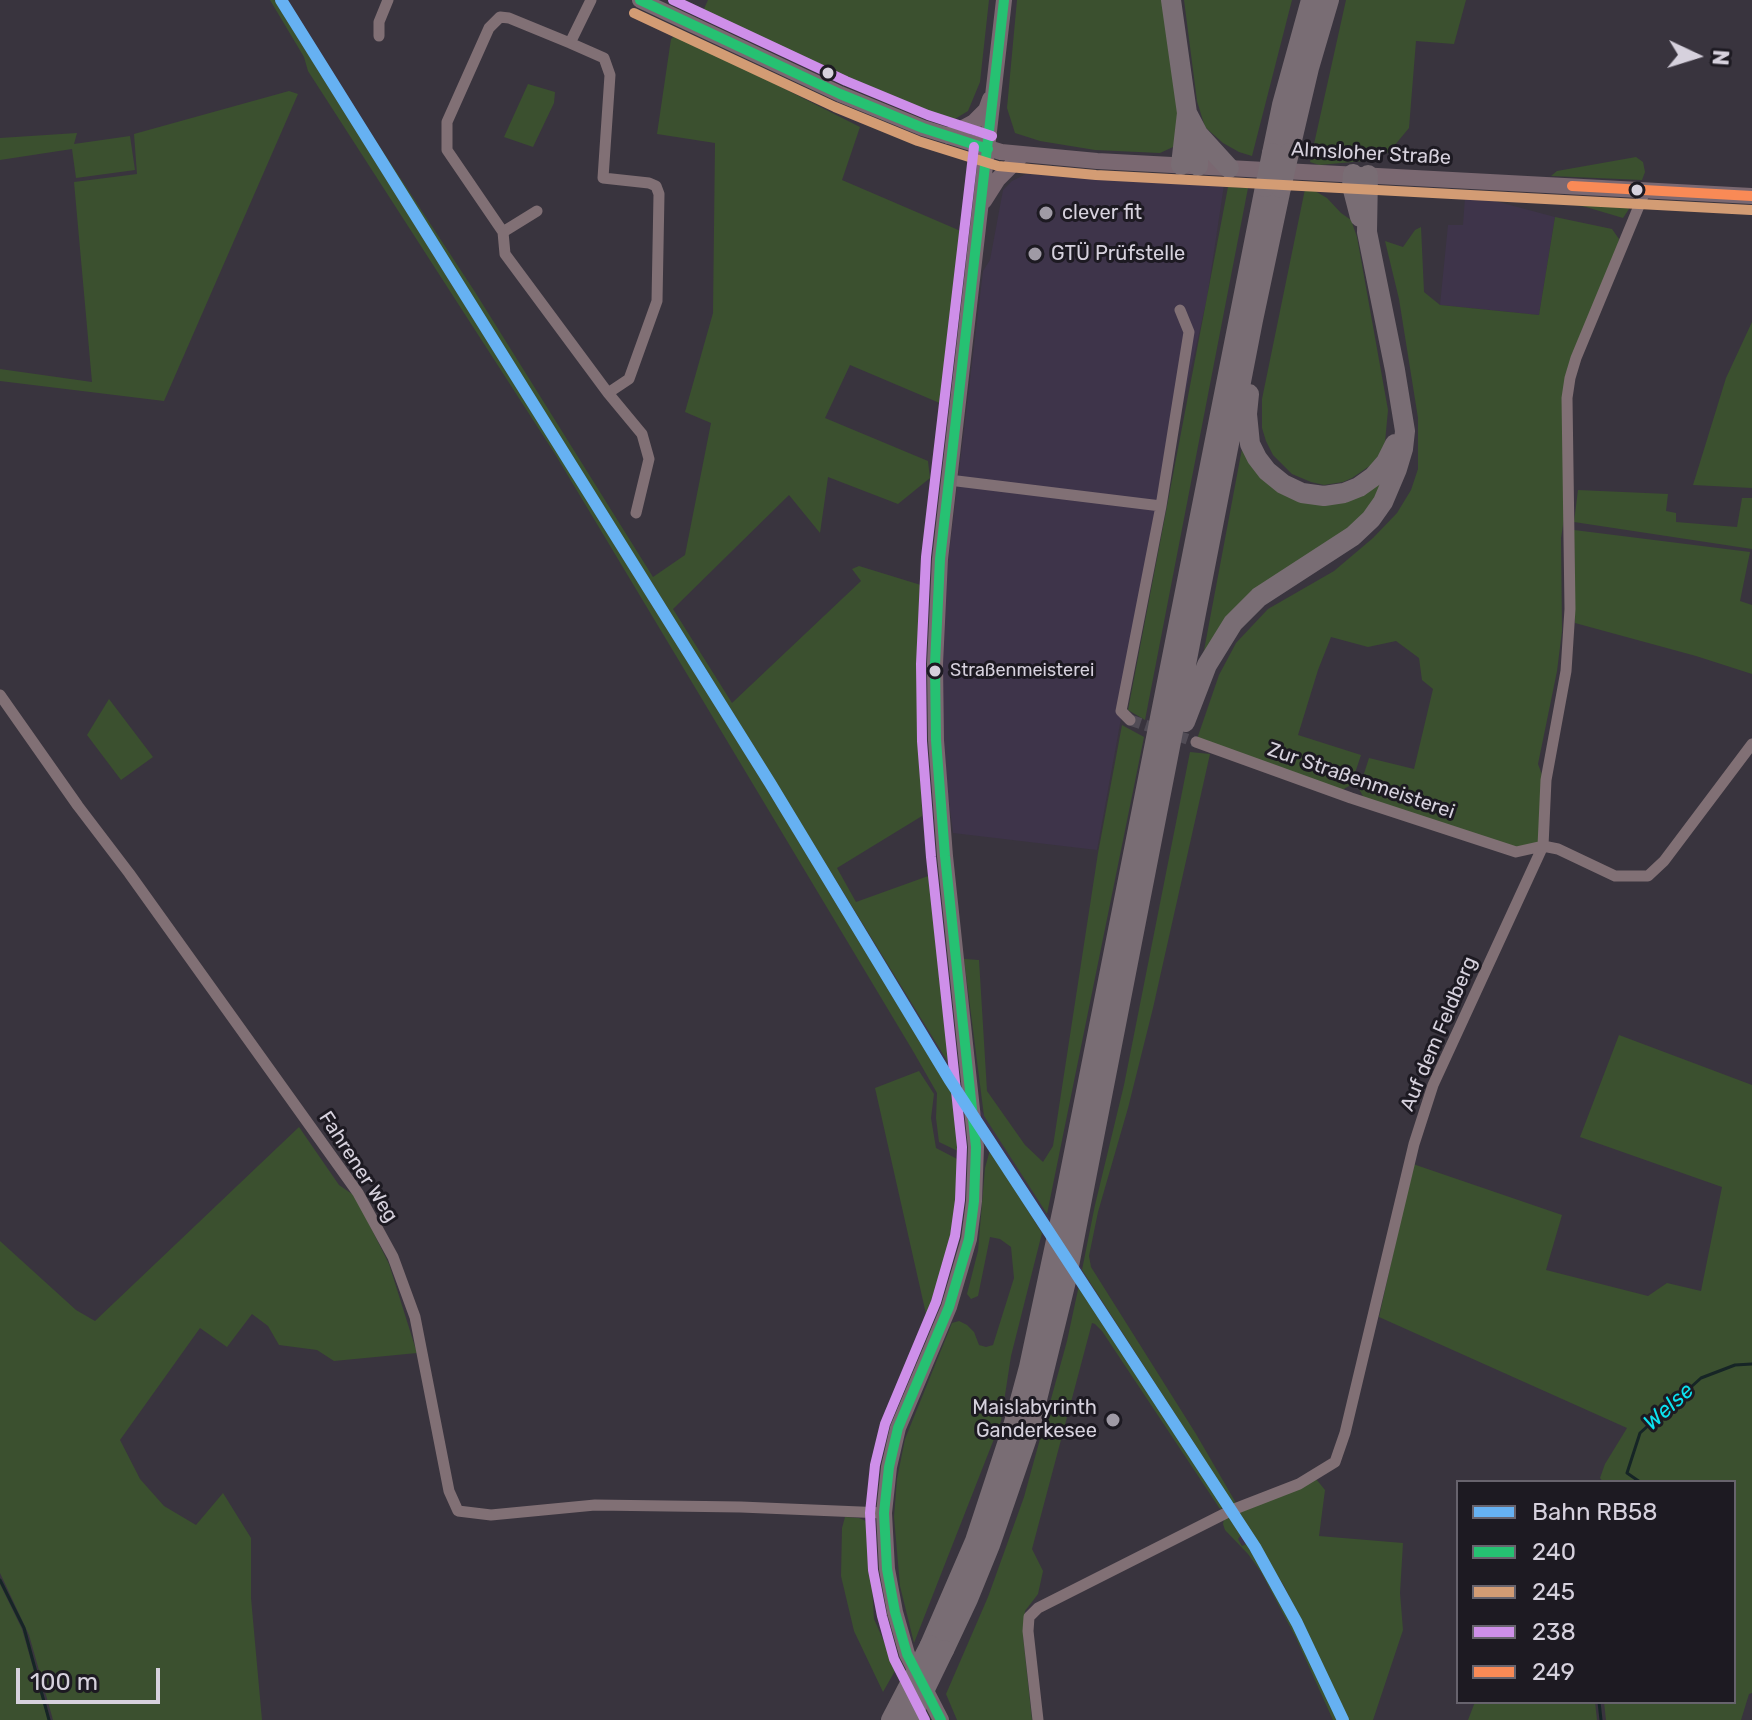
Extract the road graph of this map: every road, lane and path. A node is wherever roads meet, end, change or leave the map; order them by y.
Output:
1 (388, 0) edge
2 (591, 0) edge
3 (640, 0) edge
4 (1004, 0) edge
5 (1171, 0) edge
6 (1302, 0) edge
7 (1311, 0) edge
8 (1329, 0) edge
9 (1305, 23) junction
10 (379, 36) dead end
11 (570, 43) junction
12 (994, 90) junction
13 (1187, 113) junction
14 (1198, 134) junction
15 (948, 136) junction
16 (988, 149) junction
17 (1281, 153) junction
18 (1022, 155) junction
19 (1190, 166) junction
20 (1229, 168) junction
21 (1360, 175) junction
22 (1273, 188) junction
23 (1646, 189) junction
24 (1752, 196) edge
25 (981, 210) junction
26 (537, 211) dead end
27 (503, 232) junction
28 (1180, 310) dead end
29 (1253, 320) junction
30 (608, 393) junction
31 (1403, 408) junction
32 (949, 480) junction
33 (1161, 506) junction
34 (636, 513) dead end
35 (0, 695) edge
36 (1130, 720) dead end
37 (1196, 742) tunnel mouth
38 (1752, 744) edge
39 (1168, 758) junction
40 (1543, 846) junction
41 (1516, 852) junction
42 (1530, 871) junction
43 (884, 1513) junction
44 (937, 1648) junction
45 (891, 1720) edge
46 (910, 1720) edge
47 (941, 1720) edge
48 (1038, 1720) edge

1 - 10 street
2 - 11 street
3 - 15 main road, Almsloher Straße
4 - 12 main road
5 - 13 highway
6 - 9 highway
7 - 9 highway
8 - 17 highway
9 - 17 highway
11 - 27 street
11 - 30 street
12 - 15 main road
12 - 16 main road
13 - 14 highway
13 - 19 highway
14 - 19 highway
14 - 20 highway
15 - 16 main road, Almsloher Straße
16 - 18 main road, Almsloher Straße
16 - 25 main road
17 - 22 highway, bridge
18 - 19 main road, Almsloher Straße
18 - 25 main road
19 - 20 main road, Almsloher Straße
20 - 21 main road, Almsloher Straße
21 - 23 main road, Almsloher Straße
21 - 31 highway
22 - 29 highway
22 - 44 highway
23 - 24 main road, Almsloher Straße
23 - 40 street, Auf dem Feldberg
25 - 32 main road
26 - 27 street
27 - 30 street
28 - 33 street
29 - 31 highway
29 - 39 highway
30 - 34 street
31 - 39 highway
32 - 33 street
32 - 43 main road
33 - 36 street
35 - 43 street, Fahrener Weg
37 - 41 street, Zur Straßenmeisterei
38 - 40 street
39 - 44 highway
40 - 41 street
40 - 42 street, Auf dem Feldberg
41 - 42 street
42 - 48 street, Auf dem Feldberg
43 - 47 main road
44 - 45 highway, bridge
44 - 46 highway, bridge

